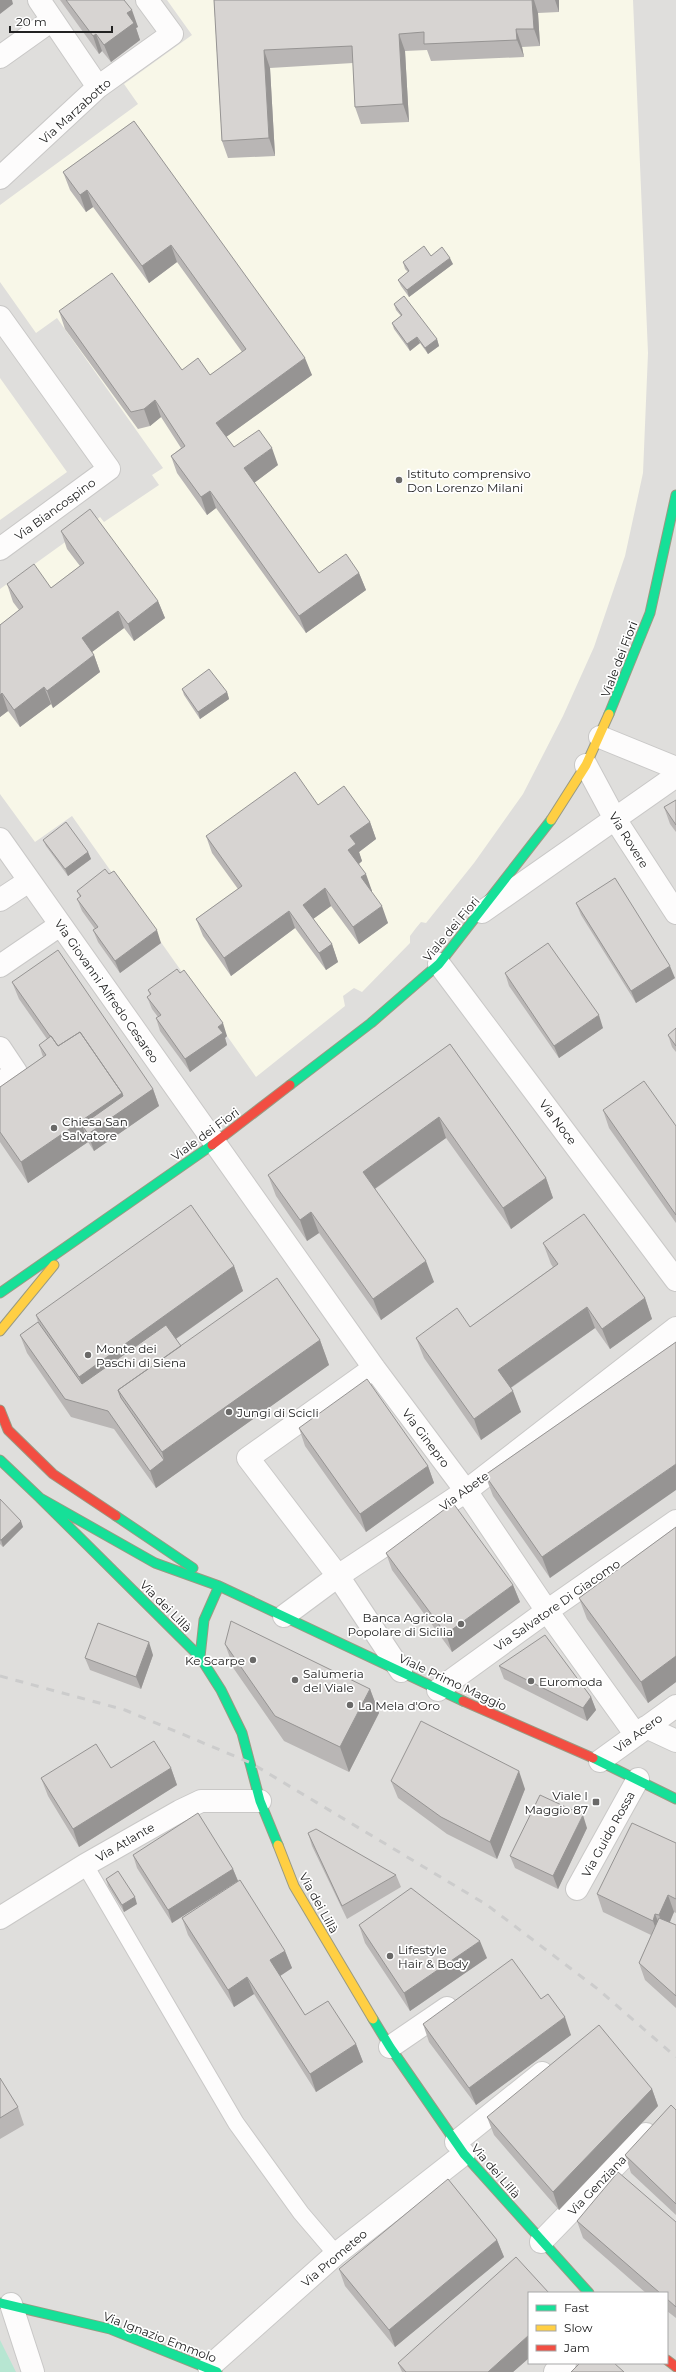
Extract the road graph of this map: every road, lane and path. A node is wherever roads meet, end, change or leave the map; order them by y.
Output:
1 (39, 0) edge
2 (147, 0) edge
3 (52, 20) junction
4 (0, 56) edge
5 (98, 87) junction
6 (2, 172) edge
7 (0, 317) edge
8 (676, 495) edge
9 (0, 549) edge
10 (600, 737) junction
11 (586, 765) junction
12 (676, 768) edge
13 (676, 776) edge
14 (614, 820) junction
15 (0, 839) edge
16 (29, 880) junction
17 (0, 900) edge
18 (676, 913) edge
19 (480, 914) junction
20 (60, 925) junction
21 (439, 964) junction
22 (0, 966) edge
23 (0, 1048) edge
24 (0, 1083) edge
25 (214, 1142) junction
26 (70, 1246) junction
27 (676, 1280) edge
28 (0, 1293) edge
29 (676, 1328) edge
30 (0, 1331) edge
31 (374, 1368) junction
32 (0, 1410) edge
33 (0, 1460) edge
34 (466, 1491) junction
35 (40, 1498) junction
36 (676, 1521) edge
37 (338, 1576) junction
38 (219, 1586) junction
39 (547, 1611) junction
40 (284, 1616) junction
41 (200, 1657) junction
42 (401, 1671) junction
43 (438, 1690) junction
44 (676, 1706) edge
45 (641, 1731) junction
46 (676, 1741) edge
47 (600, 1761) junction
48 (638, 1779) junction
49 (676, 1799) edge
50 (260, 1801) junction
51 (85, 1865) junction
52 (577, 1889) dead end
53 (0, 1918) edge
54 (461, 1998) edge
55 (390, 2047) junction
56 (558, 2060) edge
57 (652, 2128) edge
58 (460, 2148) junction
59 (541, 2242) junction
60 (336, 2254) junction
61 (588, 2292) edge
62 (5, 2304) edge
63 (564, 2364) edge
64 (213, 2370) edge
65 (33, 2372) edge
66 (555, 2372) edge

1 - 3 street
2 - 5 street, Via Marzabotto
3 - 4 street
3 - 5 street
5 - 6 street, Via Marzabotto
7 - 9 street, Via Biancospino
8 - 10 street, Viale dei Fiori
10 - 11 street, Viale dei Fiori
10 - 12 street
11 - 14 street, Via Rovere
11 - 19 street, Viale dei Fiori
13 - 14 street
14 - 18 street, Via Rovere
14 - 19 street
15 - 16 street, Via Giovanni Alfredo Cesareo
16 - 17 street
16 - 20 street, Via Giovanni Alfredo Cesareo
19 - 21 street, Viale dei Fiori
20 - 22 street
20 - 25 street, Via Giovanni Alfredo Cesareo
21 - 25 street, Viale dei Fiori
21 - 27 street, Via Noce
23 - 24 street
25 - 26 street, Viale dei Fiori
25 - 31 street, Via Ginepro
26 - 28 street
26 - 30 street
29 - 34 street, Via Abete
31 - 34 street, Via Ginepro
31 - 37 street
32 - 38 street
33 - 35 street
34 - 37 street, Via Abete
34 - 39 street, Via Ginepro
35 - 38 street
35 - 41 street, Via dei Lillà
36 - 39 street, Via Salvatore Di Giacomo
37 - 40 street, Via Abete
37 - 42 street
38 - 40 street, Viale Primo Maggio
38 - 41 street
39 - 43 street, Via Salvatore Di Giacomo
39 - 45 street, Via Ginepro
40 - 42 street, Viale Primo Maggio
41 - 50 street, Via dei Lillà
42 - 43 street, Viale Primo Maggio
43 - 47 street, Viale Primo Maggio
44 - 45 street, Via Acero
45 - 46 street
45 - 47 street, Via Acero
47 - 48 street, Viale Primo Maggio
48 - 49 street, Viale Primo Maggio
48 - 52 street, Via Guido Rossa
50 - 51 street, Via Atlante
50 - 55 street, Via dei Lillà
51 - 53 street, Via Atlante
51 - 60 lane
54 - 55 street
55 - 58 street, Via dei Lillà
56 - 58 street, Via Prometeo
57 - 59 street, Via Genziana
58 - 59 street, Via dei Lillà
58 - 60 street, Via Prometeo
59 - 61 street, Via dei Lillà
60 - 64 street, Via Prometeo
62 - 64 street, Via Ignazio Emmolo
62 - 65 street
63 - 66 street

